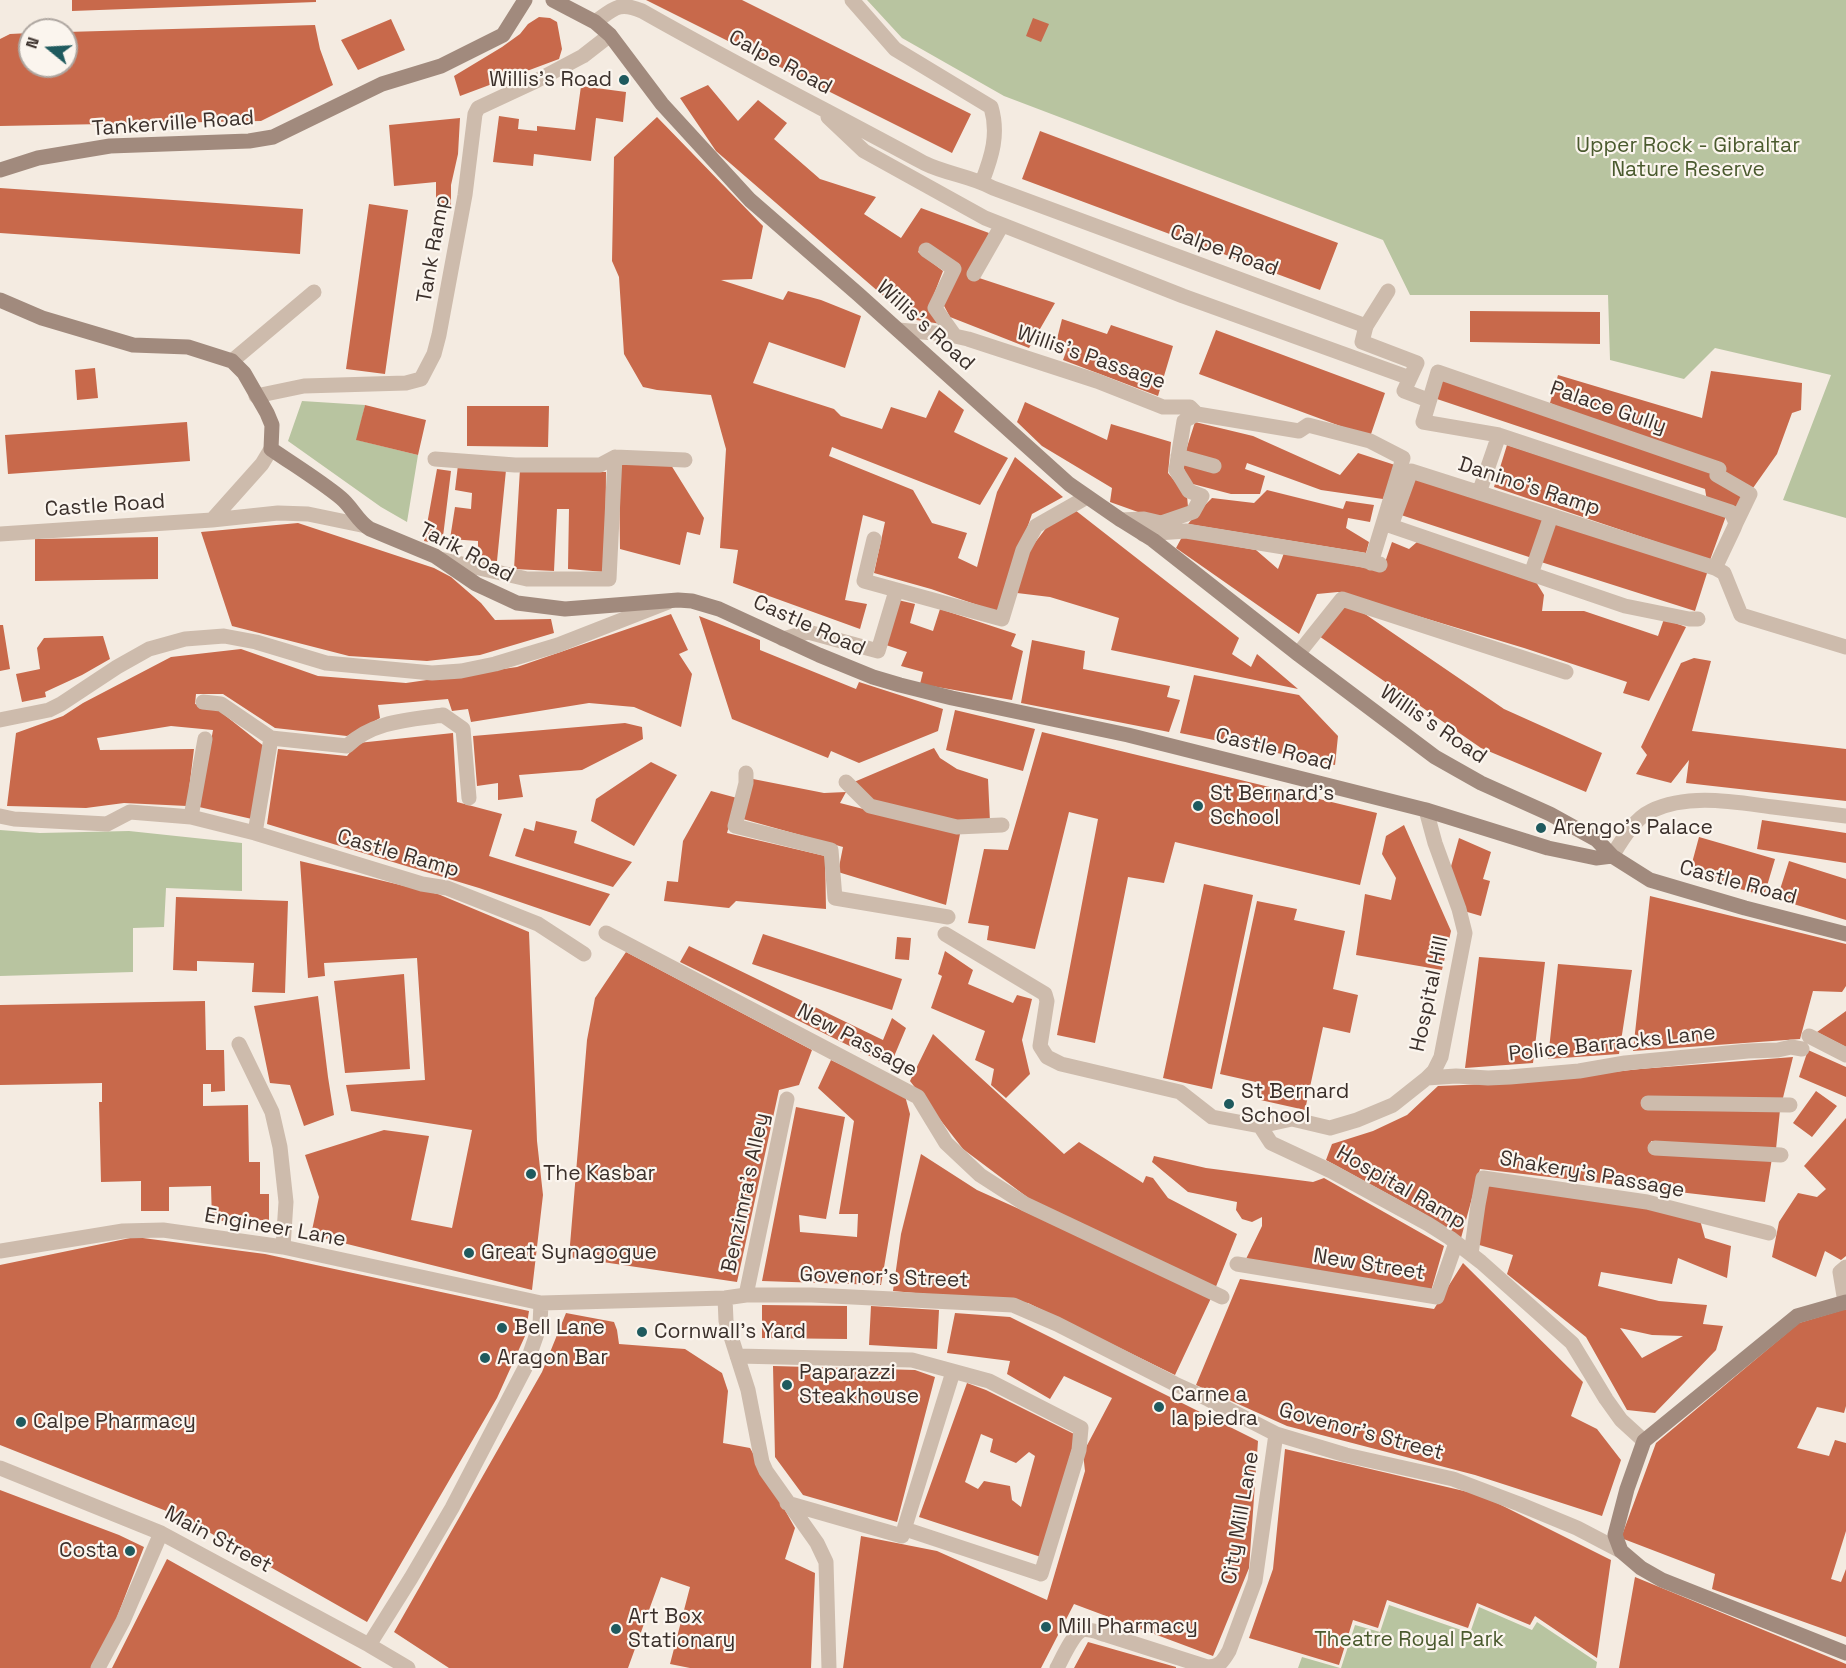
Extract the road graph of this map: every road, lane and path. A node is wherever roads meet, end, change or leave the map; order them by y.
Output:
1 (525, 0) edge
2 (553, 0) edge
3 (852, 0) edge
4 (595, 22) junction
5 (610, 35) junction
6 (818, 106) junction
7 (0, 170) edge
8 (982, 182) junction
9 (1002, 225) junction
10 (926, 250) dead end
11 (974, 274) dead end
12 (1388, 291) dead end
13 (314, 292) dead end
14 (0, 300) edge
15 (1366, 326) junction
16 (898, 330) junction
17 (955, 336) junction
18 (232, 361) junction
19 (1410, 378) junction
20 (256, 396) junction
21 (1428, 400) junction
22 (1197, 414) junction
23 (1499, 435) junction
24 (271, 449) junction
25 (1178, 456) junction
26 (615, 457) junction
27 (435, 459) dead end
28 (686, 460) dead end
29 (1214, 466) dead end
30 (1479, 492) junction
31 (1087, 497) junction
32 (1551, 516) junction
33 (212, 520) junction
34 (1121, 520) junction
35 (1736, 523) junction
36 (366, 526) junction
37 (0, 534) edge
38 (1143, 534) junction
39 (1415, 535) junction
40 (874, 539) dead end
41 (438, 559) junction
42 (1371, 563) junction
43 (1720, 571) junction
44 (1531, 574) junction
45 (896, 591) junction
46 (671, 601) junction
47 (692, 601) joint
48 (1698, 619) dead end
49 (783, 639) junction
50 (1846, 647) edge
51 (1298, 654) junction
52 (1566, 672) dead end
53 (203, 702) dead end
54 (0, 720) edge
55 (271, 738) junction
56 (205, 739) dead end
57 (746, 773) dead end
58 (846, 782) dead end
59 (469, 798) dead end
60 (1426, 810) junction
61 (0, 816) edge
62 (1846, 816) edge
63 (191, 817) junction
64 (1002, 825) dead end
65 (255, 833) junction
66 (1612, 856) junction
67 (948, 917) dead end
68 (606, 933) dead end
69 (945, 933) dead end
70 (1846, 934) edge
71 (584, 954) dead end
72 (238, 1044) dead end
73 (1846, 1055) edge
74 (1427, 1078) junction
75 (788, 1099) dead end
76 (1648, 1103) dead end
77 (1790, 1105) dead end
78 (1260, 1126) junction
79 (1655, 1148) dead end
80 (1781, 1155) dead end
81 (1769, 1233) dead end
82 (1456, 1243) junction
83 (283, 1247) junction
84 (0, 1251) edge
85 (1471, 1254) junction
86 (1237, 1264) dead end
87 (1846, 1267) edge
88 (746, 1295) junction
89 (1222, 1297) dead end
90 (725, 1298) junction
91 (1845, 1302) edge
92 (541, 1303) junction
93 (737, 1356) junction
94 (953, 1372) junction
95 (1276, 1434) junction
96 (1644, 1441) junction
97 (0, 1468) edge
98 (787, 1503) junction
99 (904, 1529) junction
100 (161, 1533) junction
101 (1621, 1551) junction
102 (369, 1645) junction
103 (1846, 1653) edge
104 (98, 1668) edge
105 (408, 1668) edge
106 (829, 1668) edge
107 (1057, 1668) edge

1 - 7 street, Tankerville Road
2 - 4 street, Willis’s Road
3 - 8 street
4 - 5 street, Willis’s Road
4 - 6 street, Calpe Road
5 - 16 street, Willis’s Road
5 - 20 street, Tank Ramp
6 - 8 street, Calpe Road
6 - 9 street
8 - 15 street, Calpe Road
9 - 11 street
9 - 19 street
10 - 17 street
12 - 15 street
13 - 18 street
14 - 18 street
15 - 19 street
16 - 17 street, Willis's Passage
16 - 31 street, Willis’s Road
17 - 22 street, Willis's Passage
18 - 20 street
19 - 21 street
20 - 24 street
21 - 23 street, Palace Gully
21 - 35 street, Palace Gully
22 - 25 street
22 - 42 street, Willis's Passage
23 - 30 street
23 - 35 street, Palace Gully
24 - 33 street
24 - 36 street, Tarik Road
25 - 29 street
25 - 34 street
26 - 27 street
26 - 28 street
26 - 41 street
30 - 32 street, Danino's Ramp
30 - 39 street, Danino's Ramp
31 - 34 street, Willis’s Road
31 - 45 street
32 - 43 street, Danino's Ramp
32 - 44 street
33 - 36 street, Castle Road
33 - 37 street, Castle Road
34 - 38 street, Willis’s Road
35 - 43 street, Palace Gully
36 - 41 street, Tarik Road
38 - 42 street
38 - 51 street, Willis’s Road
39 - 42 street, Danino's Ramp
39 - 44 street, Danino's Ramp
40 - 45 street
41 - 46 street, Tarik Road
43 - 50 street
44 - 48 street, Danino's Ramp
45 - 49 street
46 - 47 street, Tarik Road
46 - 54 street
47 - 49 street, Castle Road
49 - 60 street, Castle Road
51 - 52 street
51 - 66 street, Willis’s Road
53 - 55 street
55 - 59 street
55 - 65 street
56 - 63 street
57 - 67 street
58 - 64 street
60 - 66 street, Castle Road
60 - 74 street, Hospital Hill
61 - 63 street, Castle Ramp
62 - 66 street
63 - 65 street, Castle Ramp
65 - 71 street, Castle Ramp
66 - 70 street, Castle Road
68 - 89 street, New Passage
69 - 78 street
72 - 83 street
73 - 74 street, Police Barracks Lane
74 - 78 street, Hospital Hill
75 - 88 street, Benzimra's Alley
76 - 77 street
78 - 82 street, Hospital Ramp
79 - 80 street
81 - 85 street, Shakery's Passage
82 - 85 street, Hospital Ramp
82 - 86 street, New Street
83 - 84 street, Engineer Lane
83 - 92 street, Engineer Lane
85 - 96 street, Hospital Ramp
87 - 91 street
88 - 90 street, Govenor's Street
88 - 95 street, Govenor's Street
90 - 92 street, Engineer Lane
90 - 93 street
91 - 96 street
92 - 102 street
93 - 94 street
93 - 98 street
94 - 99 street
94 - 99 street
95 - 101 street, Govenor's Street
95 - 107 street, City Mill Lane
96 - 101 street
97 - 100 street, Main Street
98 - 99 street
98 - 106 street
100 - 102 street, Main Street
100 - 104 street
101 - 103 street, Govenor's Street
102 - 105 street, Main Street

